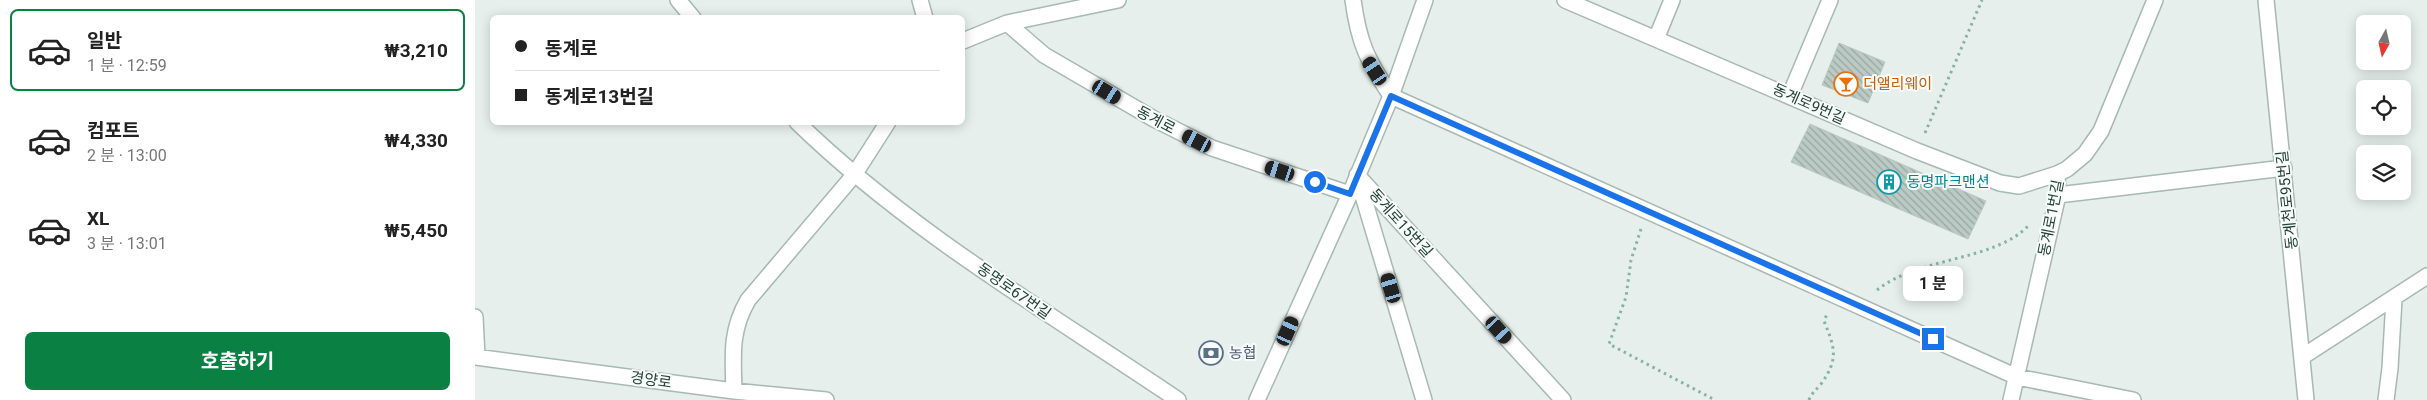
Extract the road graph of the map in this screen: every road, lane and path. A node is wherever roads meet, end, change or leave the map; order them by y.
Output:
1 (678, 0) edge
2 (920, 0) edge
3 (1118, 0) edge
4 (1353, 0) edge
5 (1425, 0) edge
6 (1565, 0) edge
7 (1672, 0) edge
8 (1830, 0) edge
9 (1982, 0) edge
10 (2155, 0) edge
11 (2266, 0) edge
12 (690, 15) edge
13 (924, 15) edge
14 (1007, 23) junction
15 (1655, 39) junction
16 (965, 40) edge
17 (1790, 95) junction
18 (1391, 96) junction
19 (800, 125) edge
20 (887, 125) edge
21 (1917, 151) junction
22 (2284, 168) junction
23 (2057, 174) junction
24 (854, 175) junction
25 (1357, 175) junction
26 (1350, 194) junction
27 (2058, 195) junction
28 (1649, 212) junction
29 (2032, 222) dead end
30 (2427, 276) edge
31 (1835, 295) junction
32 (2394, 299) junction
33 (1866, 309) junction
34 (475, 317) edge
35 (2302, 356) junction
36 (476, 357) edge
37 (2017, 377) junction
38 (734, 391) junction
39 (826, 400) edge
40 (1178, 400) edge
41 (1257, 400) edge
42 (1424, 400) edge
43 (1563, 400) edge
44 (1715, 400) edge
45 (1809, 400) edge
46 (2011, 400) edge
47 (2133, 400) edge
48 (2306, 400) edge
49 (2386, 400) edge

1 - 12 street
2 - 13 street
3 - 14 street
4 - 18 street
5 - 18 street
6 - 15 street, 동계로9번길
7 - 15 street
8 - 17 street
9 - 21 path
10 - 23 street, 동계로1번길
11 - 22 street, 동계천로95번길
14 - 16 street
14 - 26 street, 동계로
15 - 17 street, 동계로9번길
17 - 21 street, 동계로9번길
18 - 25 street
18 - 28 street
19 - 24 street, 동명로67번길
20 - 24 street
21 - 23 street, 동계로9번길
22 - 27 street
22 - 35 street, 동계천로95번길
23 - 27 street, 동계로1번길
24 - 38 street
24 - 40 street, 동명로67번길
25 - 26 street
25 - 42 street, 동계로15번길
25 - 43 street, 동계로15번길
26 - 41 street
27 - 37 street, 동계로1번길
28 - 31 street
28 - 44 path
29 - 33 path
30 - 32 street
31 - 33 street
31 - 45 path
32 - 35 street
32 - 49 street
33 - 37 street
34 - 36 street
35 - 48 street, 동계천로95번길
36 - 38 street, 경양로
37 - 46 street, 동계로1번길
37 - 47 street
38 - 39 street, 경양로

